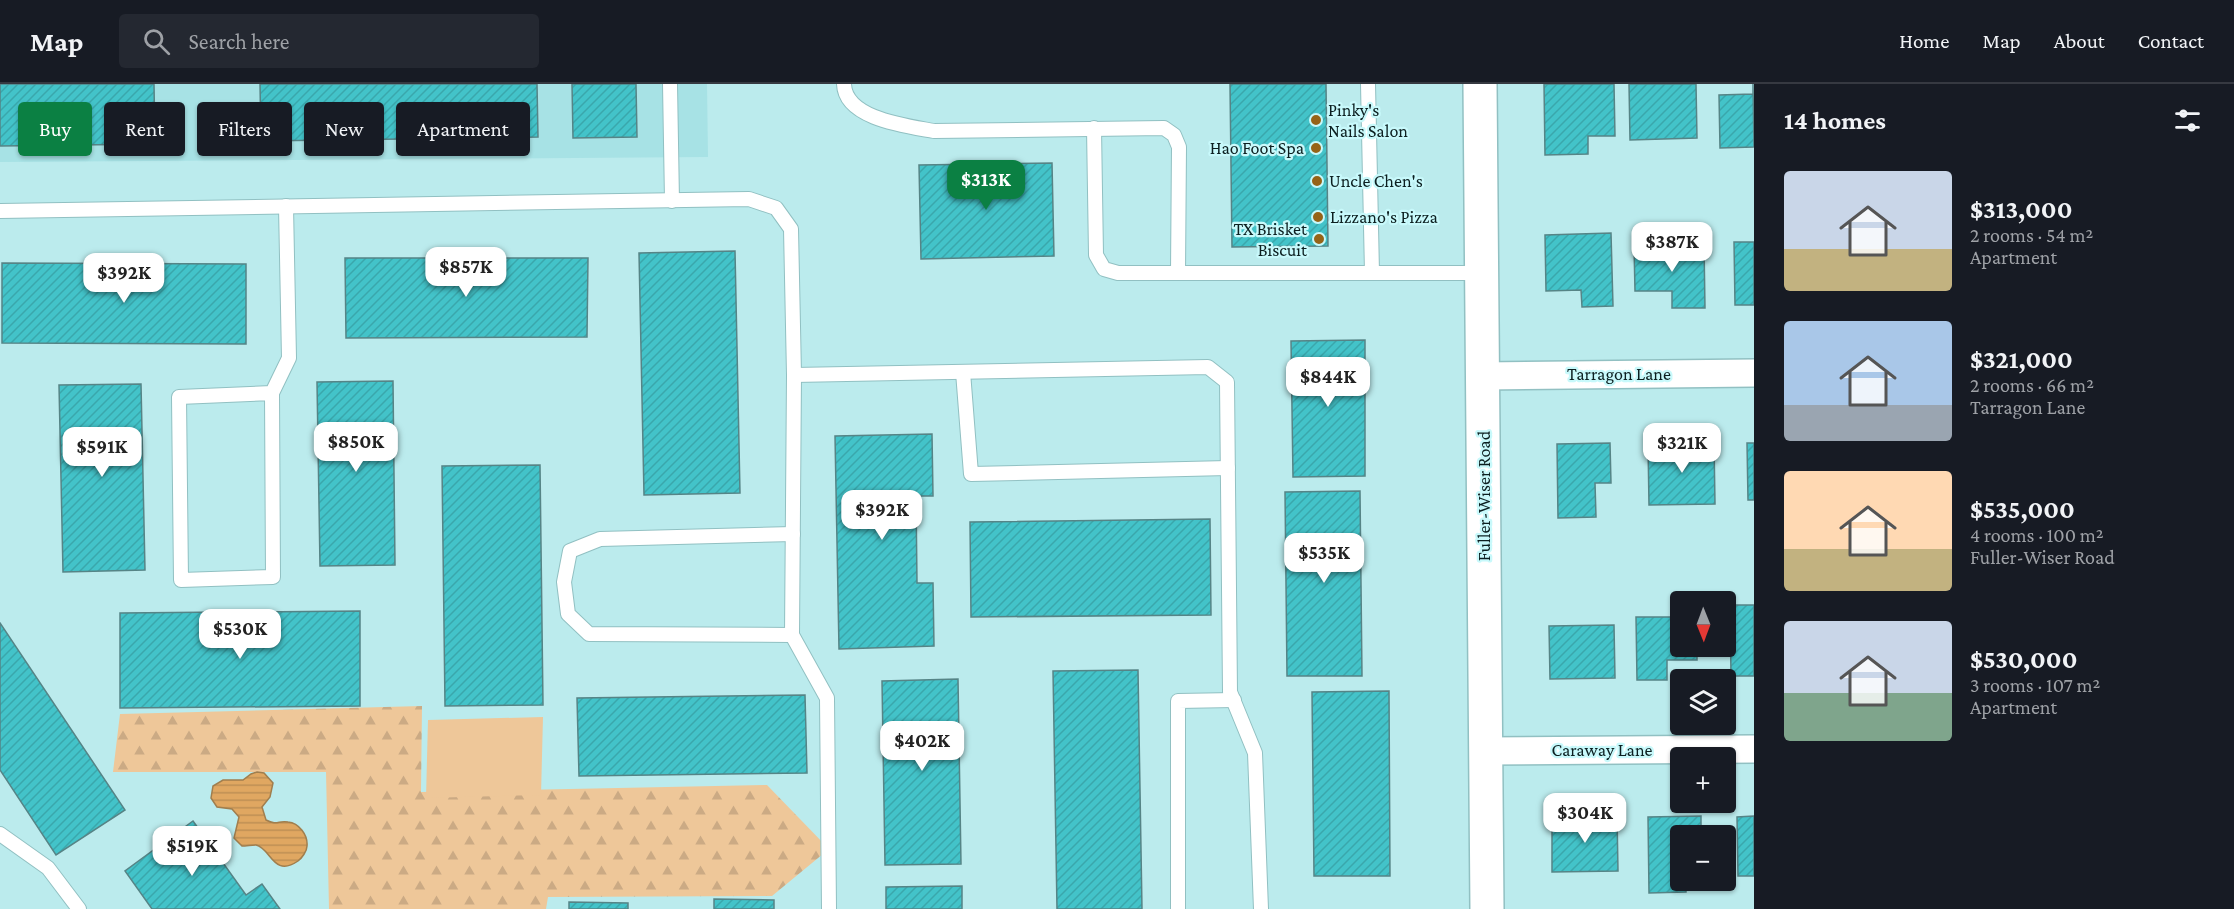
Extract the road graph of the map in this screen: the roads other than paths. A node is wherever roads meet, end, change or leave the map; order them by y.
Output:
1 (670, 84) edge
2 (844, 84) edge
3 (1368, 84) edge
4 (1480, 84) edge
5 (1094, 128) junction
6 (672, 201) junction
7 (286, 206) junction
8 (0, 211) edge
9 (1178, 273) junction
10 (1372, 273) junction
11 (1482, 273) junction
12 (963, 372) junction
13 (1754, 373) edge
14 (794, 375) junction
15 (1483, 375) junction
16 (272, 393) junction
17 (1228, 468) junction
18 (793, 534) junction
19 (792, 635) junction
20 (1234, 700) junction
21 (1754, 749) edge
22 (1486, 751) junction
23 (0, 834) edge
24 (79, 909) edge
25 (829, 909) edge
26 (1178, 909) edge
27 (1261, 909) edge
28 (1477, 909) edge
29 (1487, 909) edge

1 - 6 lane
2 - 5 lane
3 - 10 lane
4 - 11 street, Fuller-Wiser Road
5 - 9 lane
5 - 9 lane
6 - 7 lane
6 - 14 lane
7 - 8 lane
7 - 16 lane
9 - 10 lane
10 - 11 lane
11 - 15 street, Fuller-Wiser Road
12 - 14 lane
12 - 17 lane
12 - 17 lane
13 - 15 street, Tarragon Lane
14 - 18 lane
15 - 22 street, Fuller-Wiser Road
16 - 16 lane
17 - 20 lane
18 - 19 lane
18 - 19 lane
19 - 25 lane
20 - 26 lane
20 - 27 lane
21 - 22 street, Caraway Lane
22 - 29 street, Fuller-Wiser Road
23 - 24 lane
28 - 29 lane

